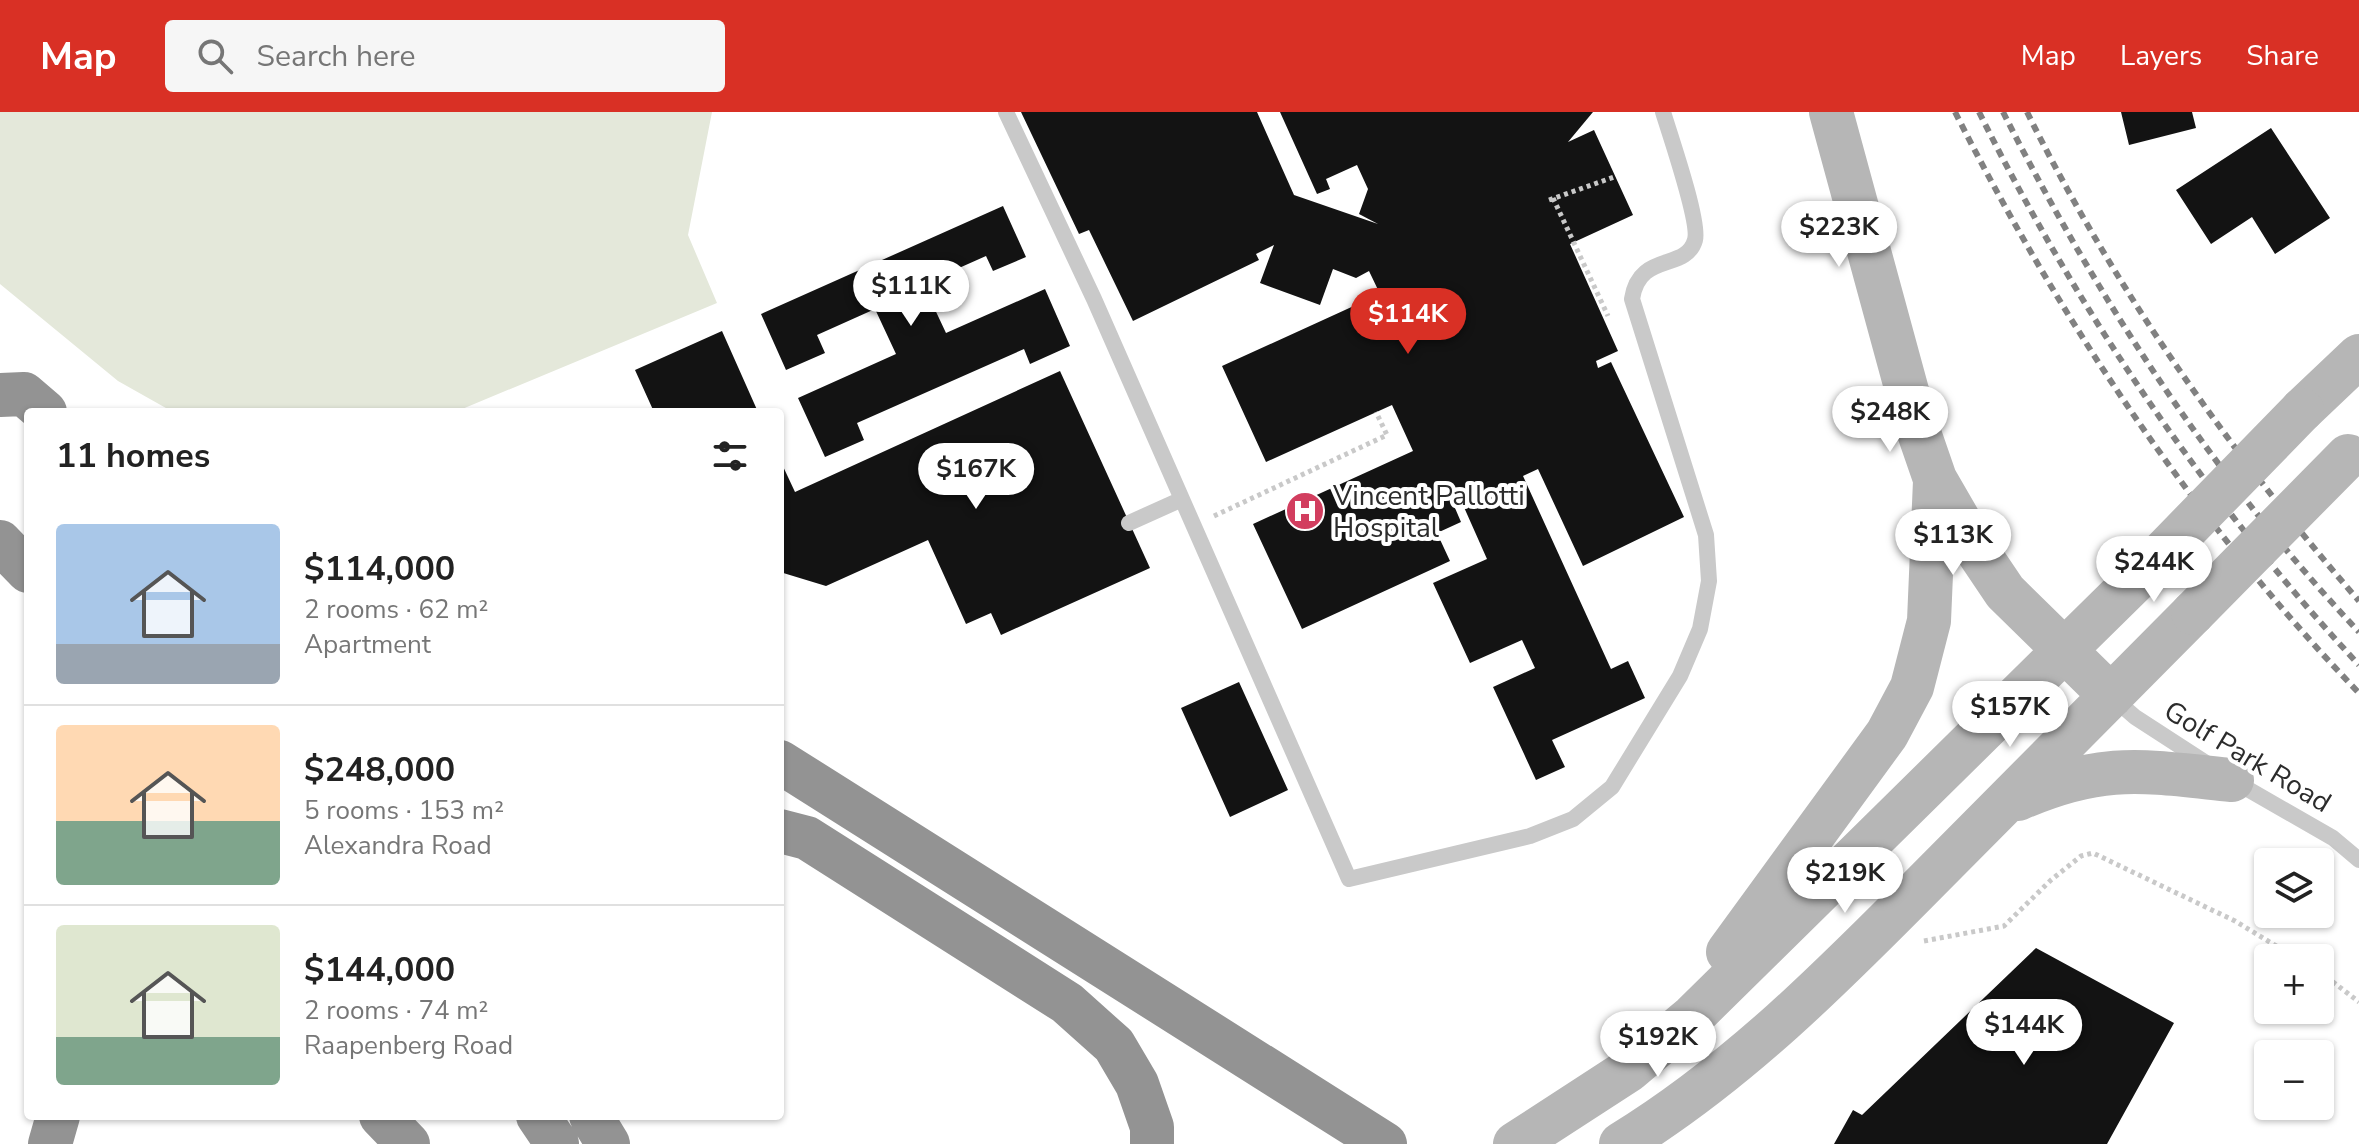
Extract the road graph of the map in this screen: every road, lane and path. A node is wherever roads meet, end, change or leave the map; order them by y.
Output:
1 (1006, 112) edge
2 (1663, 112) edge
3 (1831, 112) edge
4 (1614, 177) dead end
5 (1612, 328) dead end
6 (2359, 356) edge
7 (0, 397) edge
8 (40, 408) edge
9 (1376, 412) dead end
10 (24, 420) edge
11 (2353, 450) edge
12 (1935, 479) junction
13 (1180, 500) junction
14 (1129, 523) dead end
15 (1191, 527) junction
16 (0, 542) edge
17 (24, 567) edge
18 (2064, 651) junction
19 (2111, 696) junction
20 (784, 765) edge
21 (2232, 780) junction
22 (2001, 807) junction
23 (784, 832) edge
24 (2359, 860) edge
25 (1918, 942) dead end
26 (2273, 944) edge
27 (2334, 983) edge
28 (2359, 1002) edge
29 (1659, 1045) junction
30 (57, 1120) edge
31 (385, 1120) edge
32 (425, 1120) edge
33 (541, 1120) edge
34 (593, 1120) edge
35 (50, 1144) edge
36 (408, 1144) edge
37 (441, 1144) edge
38 (557, 1144) edge
39 (608, 1144) edge
40 (1152, 1144) edge
41 (1385, 1144) edge
42 (1515, 1144) edge
43 (1621, 1144) edge

1 - 13 lane
2 - 15 lane
3 - 12 main road
4 - 5 path
6 - 18 main road, bridge
7 - 8 highway
7 - 10 highway
9 - 15 path
11 - 19 main road, bridge
12 - 18 main road
12 - 29 main road
13 - 14 lane
13 - 15 lane
16 - 17 highway
18 - 19 main road
18 - 29 main road
19 - 21 lane, Golf Park Road
19 - 22 main road
20 - 41 highway
21 - 22 main road
21 - 24 lane, Golf Park Road
22 - 43 main road
23 - 40 highway
25 - 26 path
27 - 28 path
29 - 42 main road
30 - 35 highway
31 - 36 highway
32 - 37 highway
33 - 38 highway
34 - 39 highway

